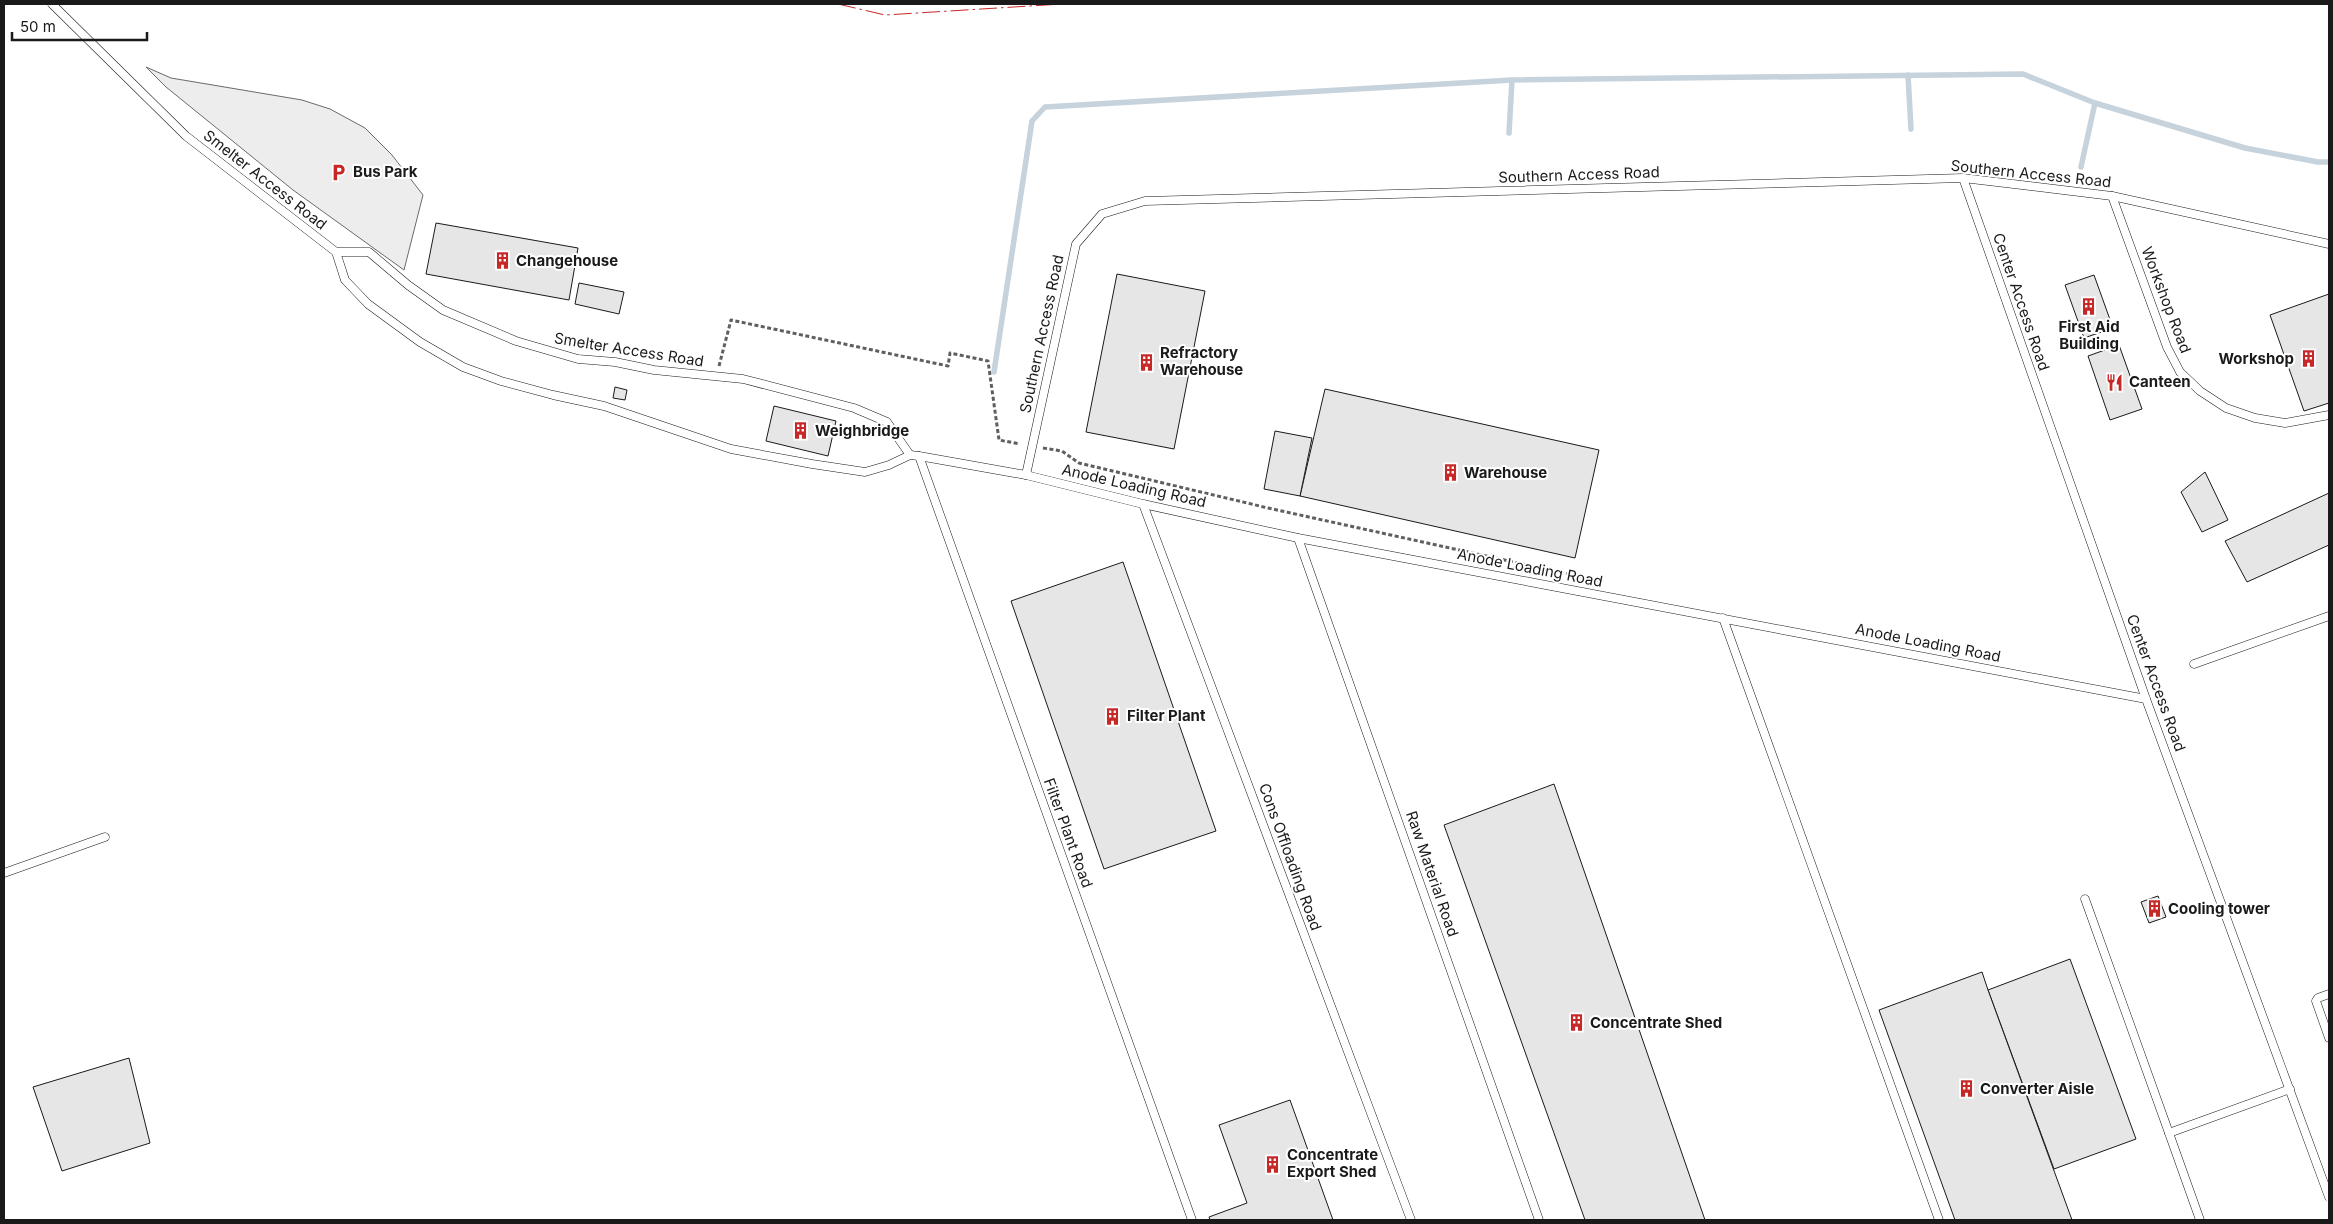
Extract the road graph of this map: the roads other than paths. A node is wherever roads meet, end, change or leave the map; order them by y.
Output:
1 (52, 4) edge
2 (1963, 178) junction
3 (2112, 196) junction
4 (2329, 244) edge
5 (336, 252) junction
6 (2329, 415) edge
7 (910, 455) junction
8 (919, 456) junction
9 (1026, 474) junction
10 (1143, 504) junction
11 (1298, 538) junction
12 (2329, 616) edge
13 (1723, 618) junction
14 (2194, 664) dead end
15 (2146, 699) junction
16 (105, 837) dead end
17 (4, 873) edge
18 (2085, 899) dead end
19 (2329, 994) edge
20 (2329, 1038) edge
21 (2290, 1090) junction
22 (2169, 1133) junction
23 (2329, 1196) edge
24 (1192, 1220) edge
25 (1411, 1220) edge
26 (1539, 1220) edge
27 (1939, 1220) edge
28 (2200, 1220) edge

1 - 5 lane, Smelter Access Road
2 - 3 lane, Southern Access Road
2 - 9 lane, Southern Access Road
2 - 15 lane, Center Access Road
3 - 4 lane, Southern Access Road
3 - 6 lane, Workshop Road
5 - 7 lane, Smelter Access Road
5 - 7 lane
7 - 8 lane, Anode Loading Road
8 - 9 lane, Anode Loading Road
8 - 24 lane, Filter Plant Road
9 - 10 lane, Anode Loading Road
10 - 11 lane, Anode Loading Road
10 - 25 lane, Cons Offloading Road
11 - 13 lane, Anode Loading Road
11 - 26 lane, Raw Material Road
12 - 14 lane
13 - 15 lane, Anode Loading Road
13 - 27 lane
15 - 21 lane, Center Access Road
16 - 17 lane
18 - 22 lane
19 - 20 lane
21 - 22 lane
21 - 23 lane, Center Access Road
22 - 28 lane

